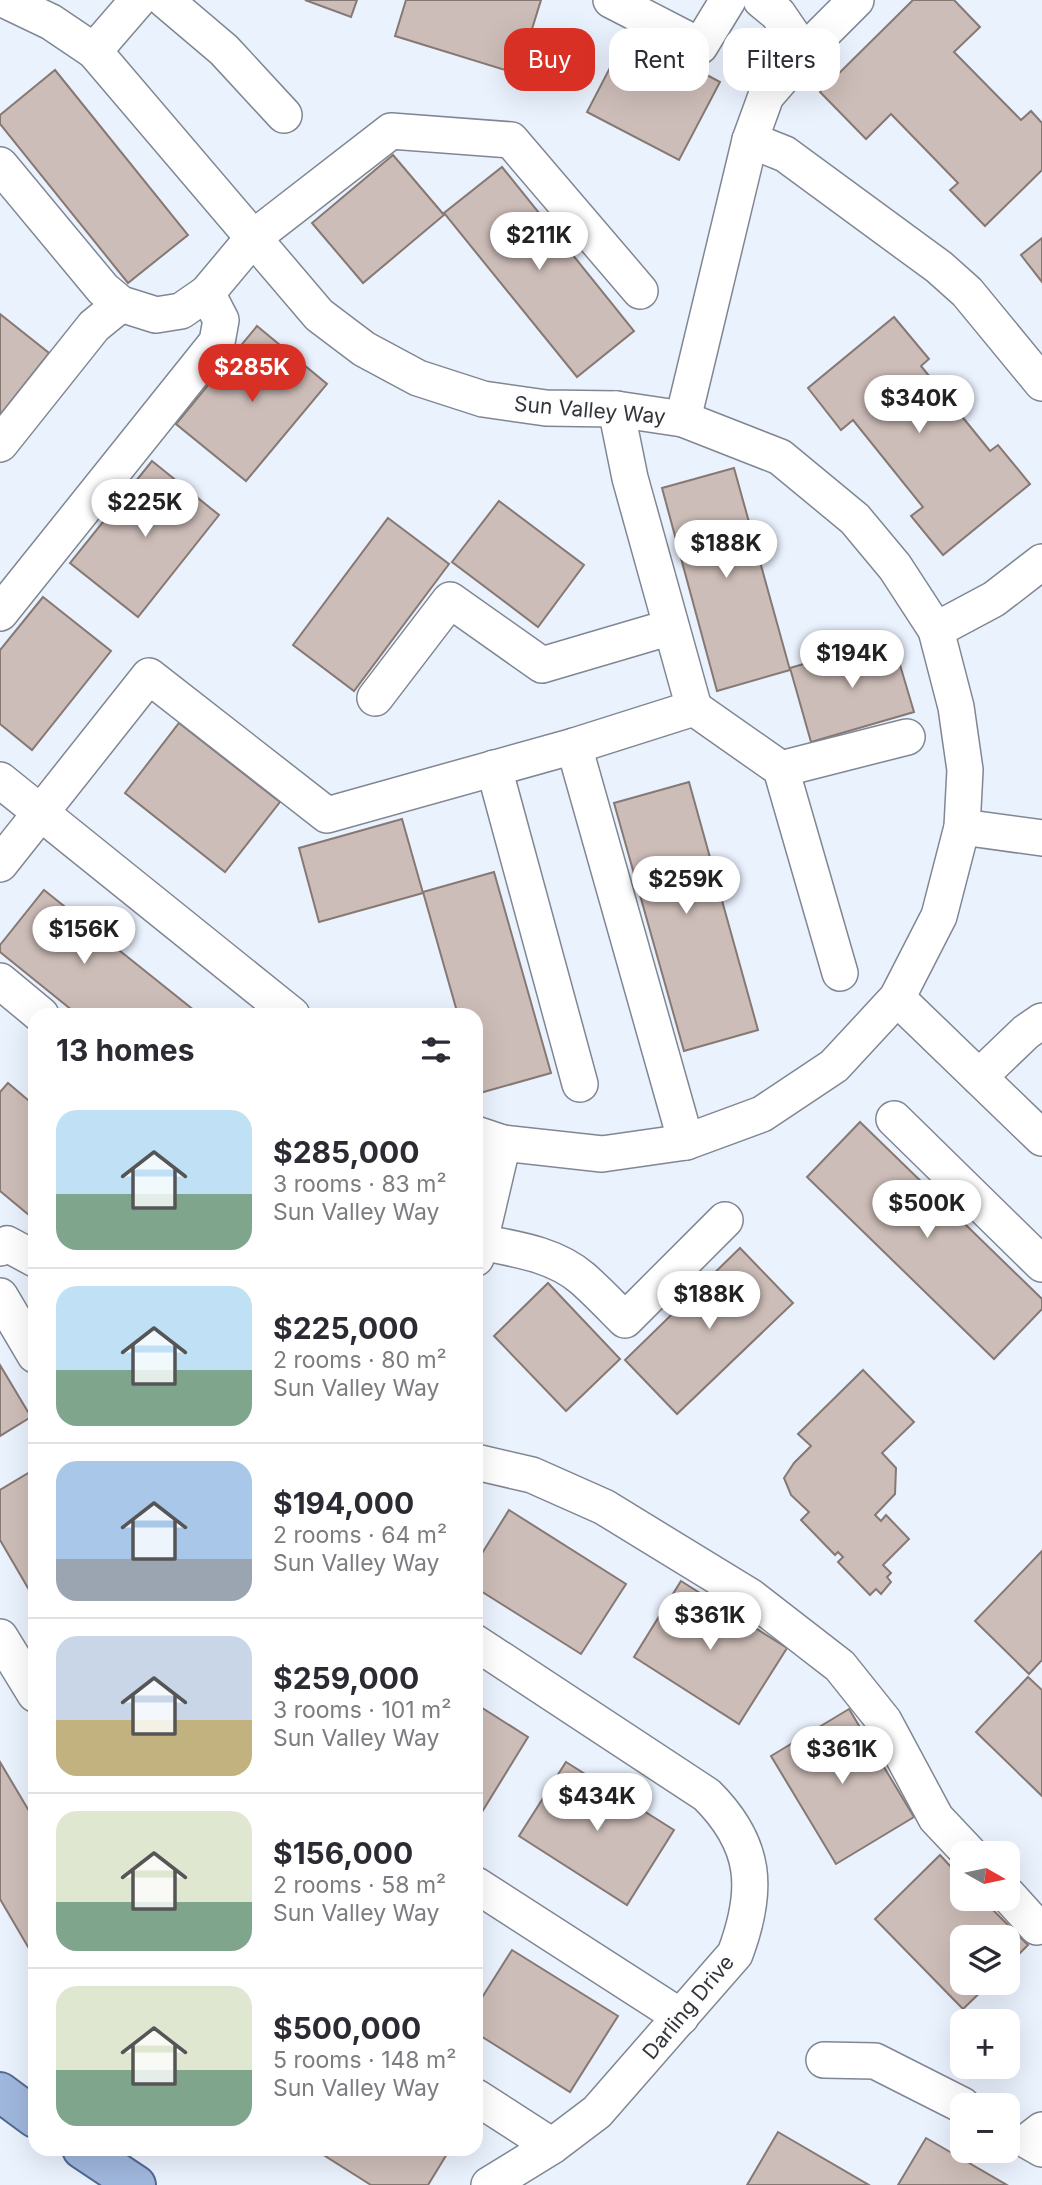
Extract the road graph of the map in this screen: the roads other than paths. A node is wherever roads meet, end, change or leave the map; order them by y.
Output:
1 (5, 0) edge
2 (138, 0) edge
3 (165, 0) edge
4 (611, 0) edge
5 (728, 0) edge
6 (761, 0) edge
7 (856, 0) edge
8 (788, 28) edge
9 (828, 28) edge
10 (94, 51) junction
11 (770, 91) edge
12 (284, 115) dead end
13 (750, 140) junction
14 (0, 164) edge
15 (253, 238) junction
16 (640, 291) dead end
17 (207, 293) junction
18 (121, 304) junction
19 (1042, 383) edge
20 (616, 410) junction
21 (683, 419) junction
22 (0, 444) edge
23 (1042, 562) edge
24 (0, 613) edge
25 (671, 627) junction
26 (936, 630) junction
27 (375, 698) dead end
28 (694, 708) junction
29 (906, 737) dead end
30 (574, 746) junction
31 (494, 768) junction
32 (781, 769) junction
33 (0, 780) edge
34 (41, 813) junction
35 (962, 827) junction
36 (1042, 838) edge
37 (0, 864) edge
38 (840, 973) dead end
39 (0, 981) edge
40 (897, 998) junction
41 (33, 1008) edge
42 (283, 1008) edge
43 (1042, 1021) edge
44 (979, 1077) junction
45 (580, 1084) dead end
46 (894, 1119) dead end
47 (489, 1138) edge
48 (1042, 1138) edge
49 (686, 1142) junction
50 (483, 1199) edge
51 (725, 1220) dead end
52 (0, 1248) edge
53 (483, 1250) edge
54 (28, 1255) edge
55 (1042, 1264) edge
56 (0, 1296) edge
57 (28, 1343) edge
58 (483, 1464) edge
59 (0, 1637) edge
60 (483, 1648) edge
61 (28, 1683) edge
62 (958, 1841) edge
63 (483, 1890) edge
64 (1020, 1908) edge
65 (1037, 1927) dead end
66 (681, 2017) junction
67 (824, 2060) dead end
68 (0, 2092) edge
69 (950, 2099) edge
70 (483, 2102) edge
71 (28, 2113) edge
72 (552, 2146) junction
73 (92, 2156) edge
74 (136, 2185) edge
75 (489, 2185) edge

1 - 10 street, Sun Valley Way
2 - 10 street
3 - 12 street
4 - 5 street
6 - 8 street
7 - 9 street
10 - 15 street, Sun Valley Way
11 - 13 street
13 - 19 street
13 - 21 street
14 - 18 street
15 - 16 street
15 - 17 street
15 - 20 street, Sun Valley Way
17 - 18 street
17 - 24 street
18 - 22 street
20 - 21 street, Sun Valley Way
20 - 25 street
21 - 26 street, Sun Valley Way
23 - 26 street
25 - 27 street
25 - 28 street
26 - 35 street, Sun Valley Way
28 - 30 street
28 - 32 street
29 - 32 street
30 - 31 street
30 - 49 street
31 - 34 street
31 - 45 street
32 - 38 street
33 - 34 street
34 - 37 street
34 - 42 street
35 - 36 street
35 - 40 street, Sun Valley Way
39 - 41 street
40 - 44 street
40 - 49 street, Sun Valley Way
43 - 44 street
44 - 48 street
46 - 55 street
47 - 49 street, Sun Valley Way
47 - 50 street
51 - 53 street
52 - 54 street
56 - 57 street
58 - 62 street
59 - 61 street
60 - 66 street, Darling Drive
63 - 66 street
64 - 65 street
66 - 72 street, Darling Drive
67 - 69 street
68 - 71 main road
70 - 72 street
72 - 75 street, Darling Drive
73 - 74 main road

